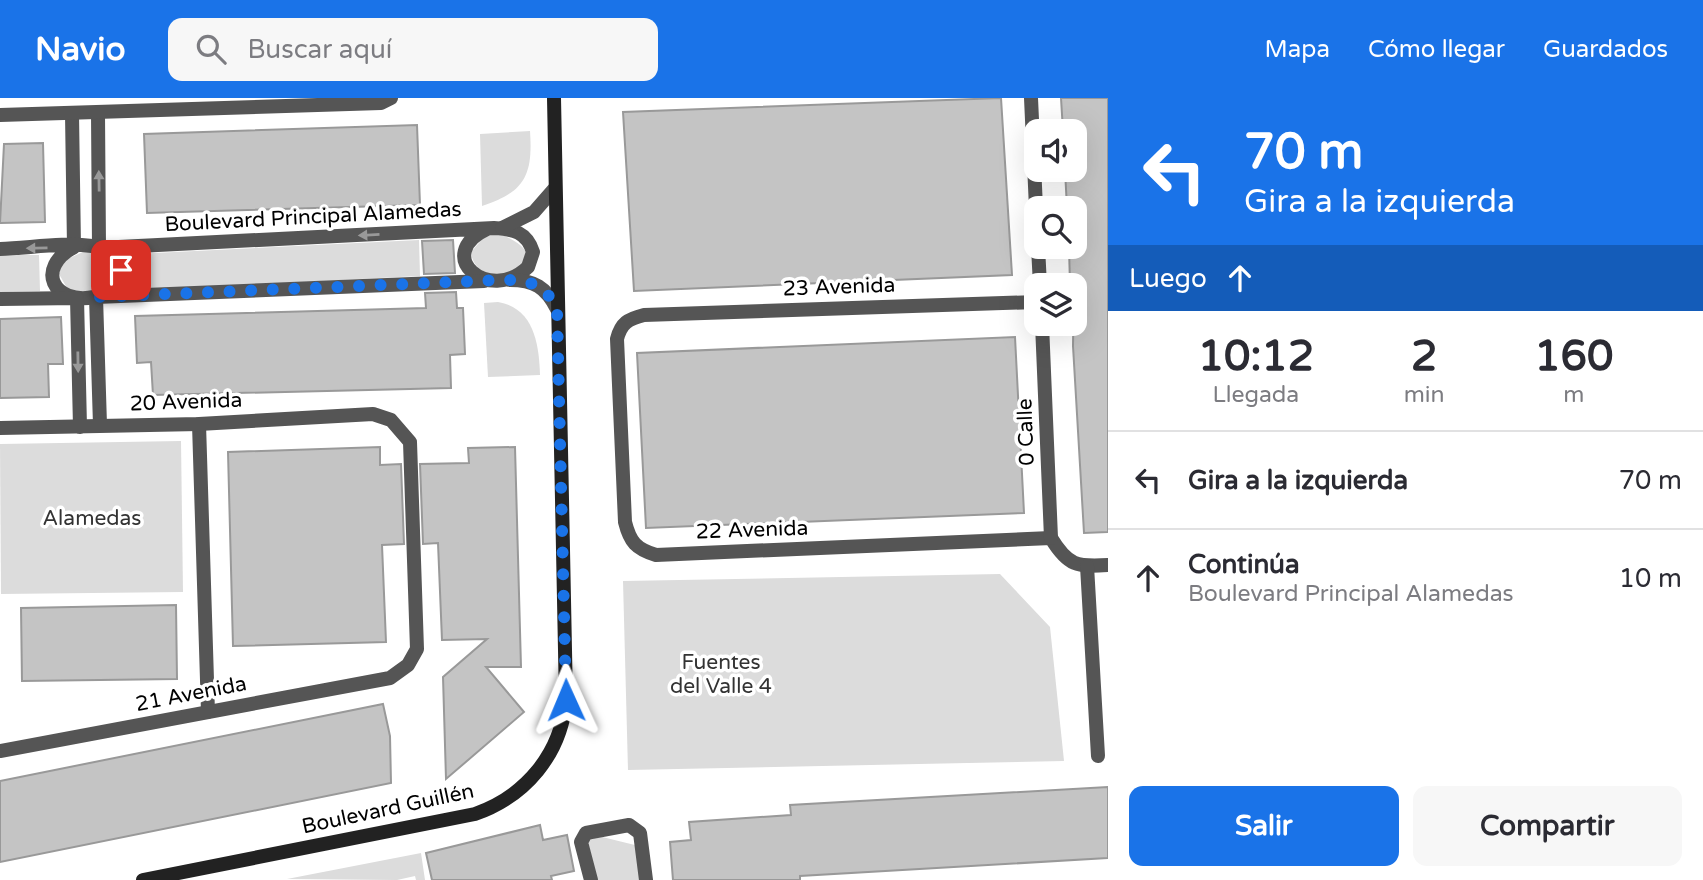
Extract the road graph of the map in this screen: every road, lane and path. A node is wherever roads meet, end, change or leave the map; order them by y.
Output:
1 (554, 98) edge
2 (1031, 98) edge
3 (386, 101) edge
4 (197, 104) edge
5 (72, 114) junction
6 (98, 114) junction
7 (0, 116) edge
8 (555, 188) junction
9 (1035, 196) edge
10 (494, 229) junction
11 (74, 247) junction
12 (99, 248) junction
13 (0, 249) edge
14 (496, 280) junction
15 (96, 297) junction
16 (77, 298) junction
17 (0, 299) edge
18 (1024, 302) edge
19 (557, 309) junction
20 (644, 315) joint
21 (1043, 336) edge
22 (199, 424) junction
23 (100, 425) junction
24 (80, 427) junction
25 (0, 428) edge
26 (1051, 538) junction
27 (1108, 565) edge
28 (1087, 566) junction
29 (390, 678) joint
30 (208, 712) junction
31 (0, 751) edge
32 (1098, 756) dead end
33 (143, 880) edge
34 (591, 880) edge
35 (646, 880) edge

1 - 8 main road, Boulevard Guillén
2 - 9 street
3 - 4 street
4 - 6 street
5 - 6 street
5 - 7 street
5 - 11 street
12 -> 6 street
8 - 10 street
8 - 19 main road, Boulevard Guillén
10 -> 12 street, Boulevard Principal Alamedas
10 - 14 street, Boulevard Principal Alamedas
10 - 14 street
11 - 12 street, Boulevard Principal Alamedas
11 -> 13 street, Boulevard Principal Alamedas
11 - 16 street
12 - 15 street
14 - 15 street
14 - 19 street
15 - 16 street
15 - 23 street
16 - 17 street
16 -> 24 street
18 - 20 street, 23 Avenida
19 - 33 main road, Boulevard Guillén
20 - 26 street, 22 Avenida
21 - 26 street, 0 Calle
22 - 23 street, 20 Avenida
22 - 29 street, 20 Avenida
22 - 30 street
23 - 24 street, 20 Avenida
24 - 25 street, 20 Avenida
26 - 28 street
27 - 28 street
28 - 32 street
29 - 30 street, 21 Avenida
30 - 31 street, 21 Avenida
34 - 35 street

